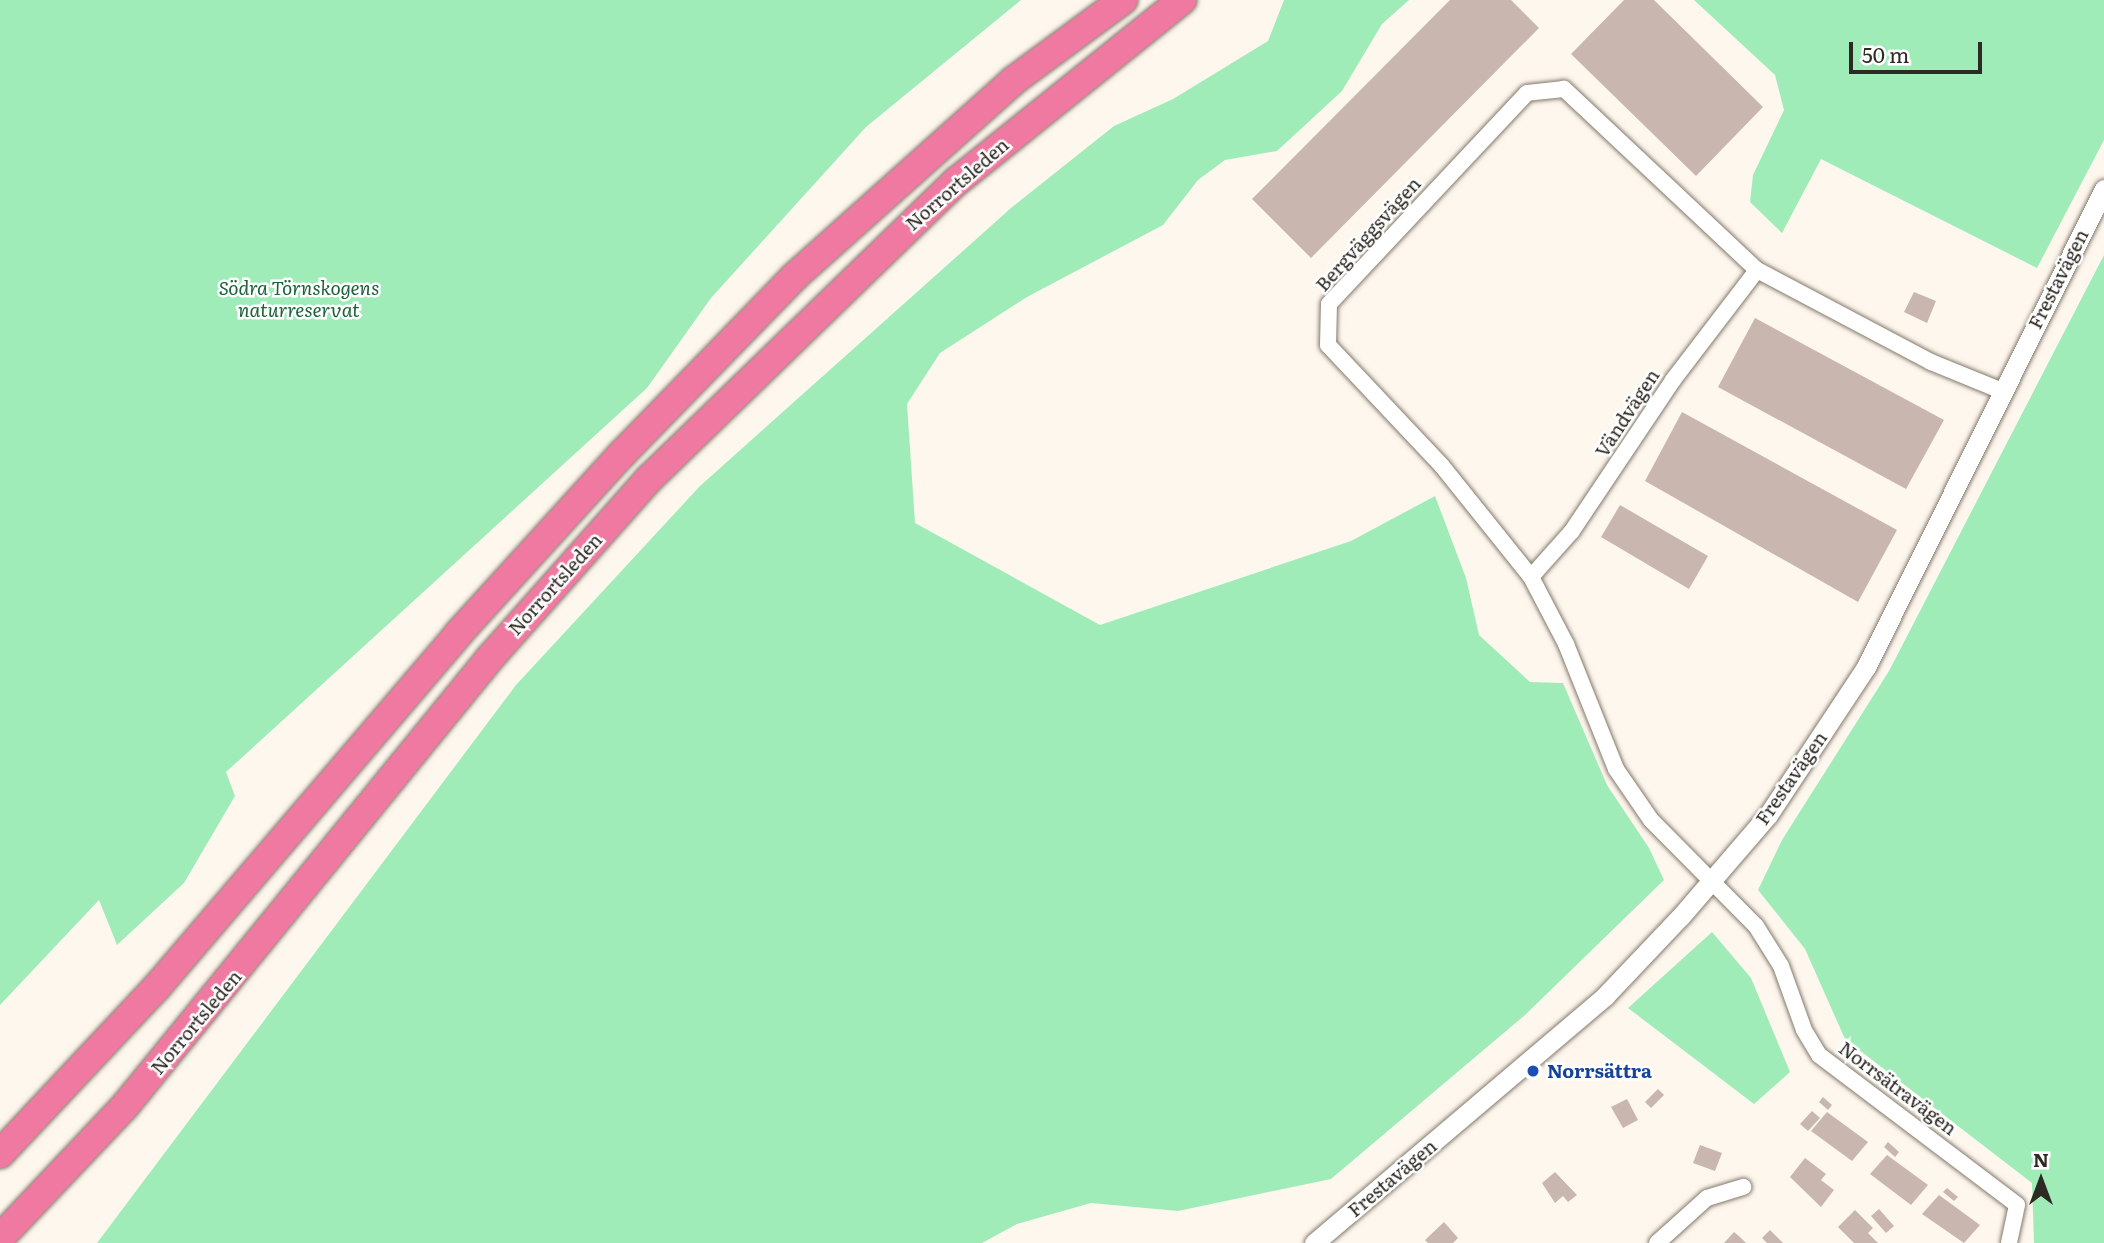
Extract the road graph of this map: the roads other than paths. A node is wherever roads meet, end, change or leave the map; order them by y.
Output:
1 (1123, 0) edge
2 (1182, 0) edge
3 (2104, 189) edge
4 (1758, 270) junction
5 (2002, 391) junction
6 (1531, 577) junction
7 (1714, 880) junction
8 (0, 1154) edge
9 (1743, 1188) dead end
10 (0, 1238) edge
11 (1323, 1240) edge
12 (1657, 1243) edge
13 (2008, 1243) edge

1 - 8 highway, Norrortsleden
2 - 10 highway, Norrortsleden
3 - 5 street, Frestavägen
4 - 5 street, Bergväggsvägen
4 - 6 street, Vändvägen
4 - 6 street, Bergväggsvägen
5 - 7 street, Frestavägen
6 - 7 street, Bergväggsvägen
7 - 11 street, Frestavägen
7 - 13 street, Norrsätravägen
9 - 12 street

